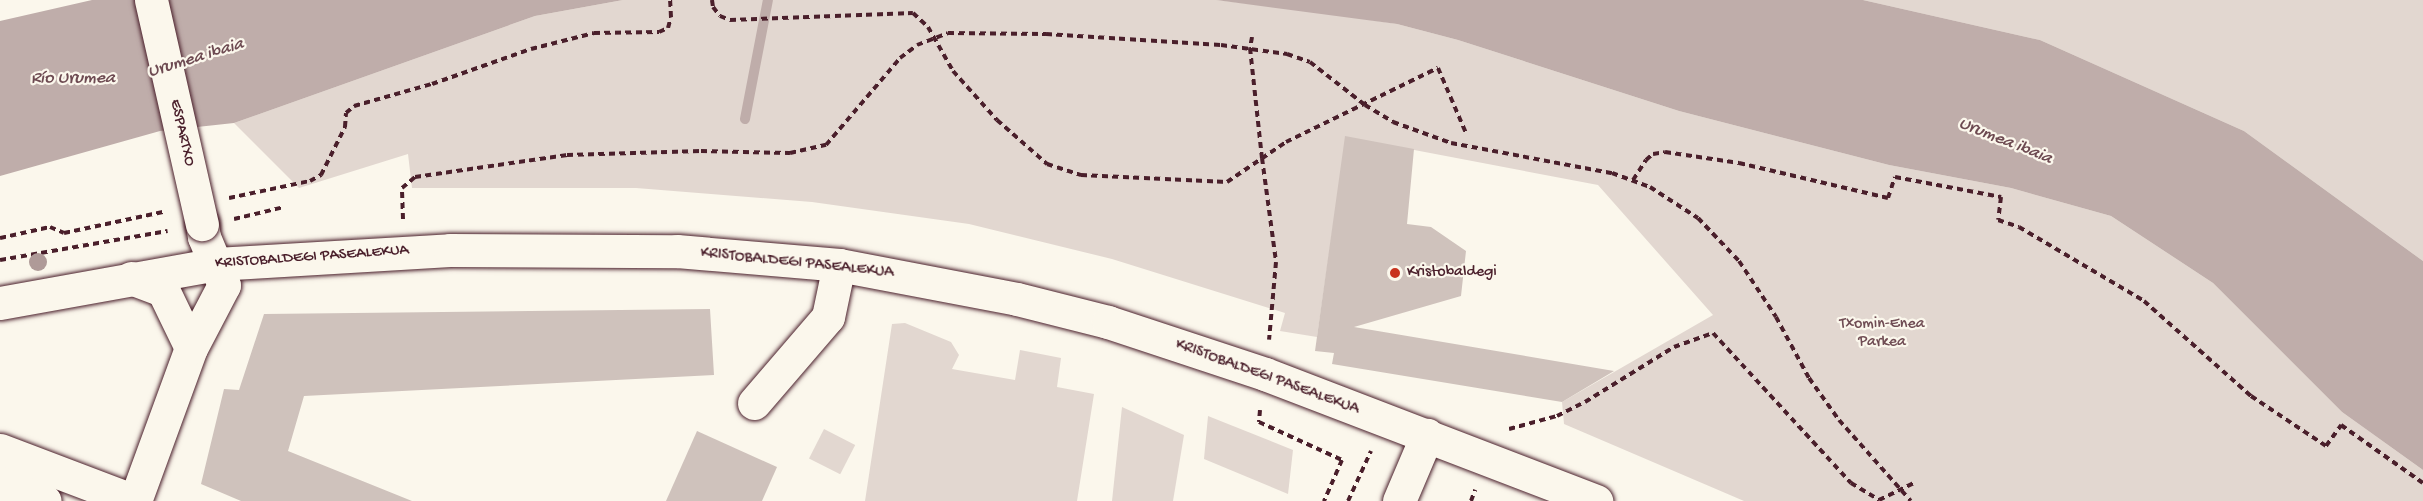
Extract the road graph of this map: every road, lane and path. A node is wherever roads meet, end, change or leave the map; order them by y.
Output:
1 (151, 0) edge
2 (670, 0) edge
3 (712, 0) edge
4 (1252, 37) dead end
5 (933, 38) junction
6 (1250, 48) junction
7 (1365, 105) junction
8 (1466, 133) dead end
9 (1262, 158) junction
10 (1633, 180) junction
11 (228, 198) dead end
12 (284, 207) dead end
13 (170, 210) dead end
14 (392, 220) dead end
15 (202, 224) junction
16 (0, 238) edge
17 (0, 260) edge
18 (216, 264) junction
19 (839, 265) junction
20 (131, 278) junction
21 (0, 303) edge
22 (191, 348) junction
23 (1265, 374) junction
24 (754, 403) dead end
25 (1385, 420) junction
26 (1427, 435) junction
27 (0, 450) edge
28 (1489, 458) junction
29 (0, 483) edge
30 (1914, 483) dead end
31 (2423, 483) edge
32 (1901, 492) junction
33 (45, 501) edge
34 (134, 501) edge
35 (1324, 501) edge
36 (1348, 501) edge
37 (1399, 501) edge
38 (1596, 501) edge
39 (1911, 501) edge

1 - 15 street, ESPARTXO, bridge
2 - 11 path
3 - 5 path
4 - 6 path
5 - 6 path
5 - 9 path
5 - 14 path
6 - 7 path
6 - 9 path
7 - 8 path
7 - 9 path
7 - 10 path
9 - 23 path
10 - 31 path
10 - 32 path
12 - 15 path
13 - 16 path
15 - 17 path
15 - 18 street, ESPARTXO
18 - 19 street, KRISTOBALDEGI PASEALEKUA
18 - 20 street, KRISTOBALDEGI PASEALEKUA
18 - 22 street, ESPARTXO
19 - 23 street, KRISTOBALDEGI PASEALEKUA
19 - 24 street
20 - 21 street, KRISTOBALDEGI PASEALEKUA
20 - 22 street
22 - 34 street, ESPARTXO
23 - 25 street, KRISTOBALDEGI PASEALEKUA
23 - 35 path
25 - 26 street, KRISTOBALDEGI PASEALEKUA
25 - 36 path
26 - 28 street, KRISTOBALDEGI PASEALEKUA
26 - 37 street
27 - 34 street
28 - 32 path
28 - 38 street, KRISTOBALDEGI PASEALEKUA
29 - 33 street
30 - 32 path
32 - 39 path

